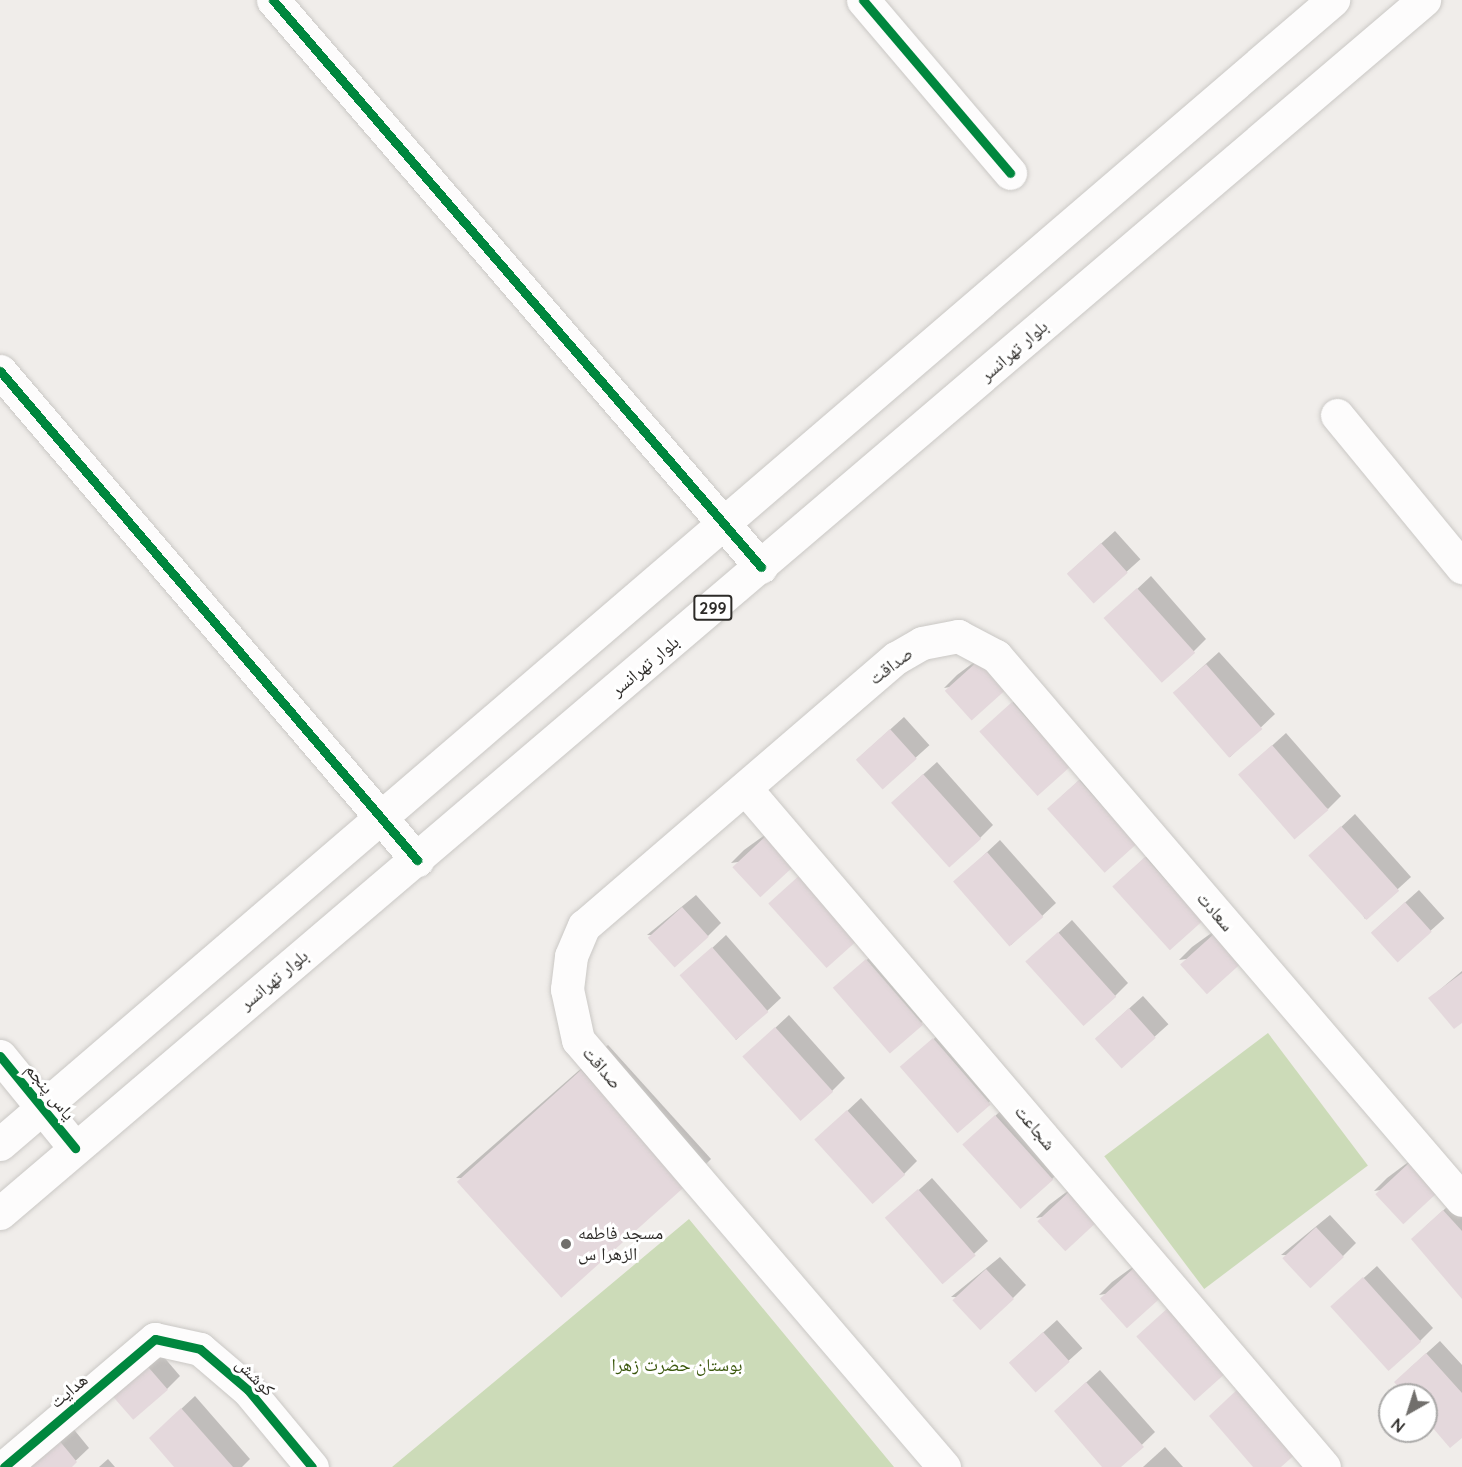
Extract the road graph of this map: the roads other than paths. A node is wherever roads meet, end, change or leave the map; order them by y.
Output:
1 (273, 0) edge
2 (862, 0) edge
3 (1333, 0) edge
4 (1424, 0) edge
5 (1010, 173) dead end
6 (0, 371) edge
7 (1337, 415) dead end
8 (724, 525) junction
9 (761, 567) junction
10 (1462, 567) edge
11 (958, 636) joint
12 (745, 788) junction
13 (380, 817) junction
14 (417, 860) junction
15 (0, 1056) edge
16 (42, 1108) junction
17 (0, 1144) edge
18 (75, 1148) junction
19 (1462, 1200) edge
20 (0, 1213) edge
21 (155, 1339) joint
22 (4, 1467) edge
23 (312, 1467) edge
24 (944, 1467) edge
25 (1324, 1467) edge

1 - 8 main road
2 - 5 main road
3 - 8 main road
4 - 9 main road, بلوار تهرانسر / 299
6 - 13 main road
7 - 10 main road
8 - 9 main road
8 - 13 main road
9 - 14 main road, بلوار تهرانسر / 299
11 - 12 main road, صداقت
11 - 19 main road, سعادت
12 - 24 main road, صداقت
12 - 25 main road, شجاعت
13 - 14 main road
13 - 16 main road
14 - 18 main road, بلوار تهرانسر / 299
15 - 16 main road, یاس پنجم
16 - 17 main road
16 - 18 main road, یاس پنجم
18 - 20 main road, بلوار تهرانسر / 299
21 - 22 main road, هدایت
21 - 23 main road, کوشش

